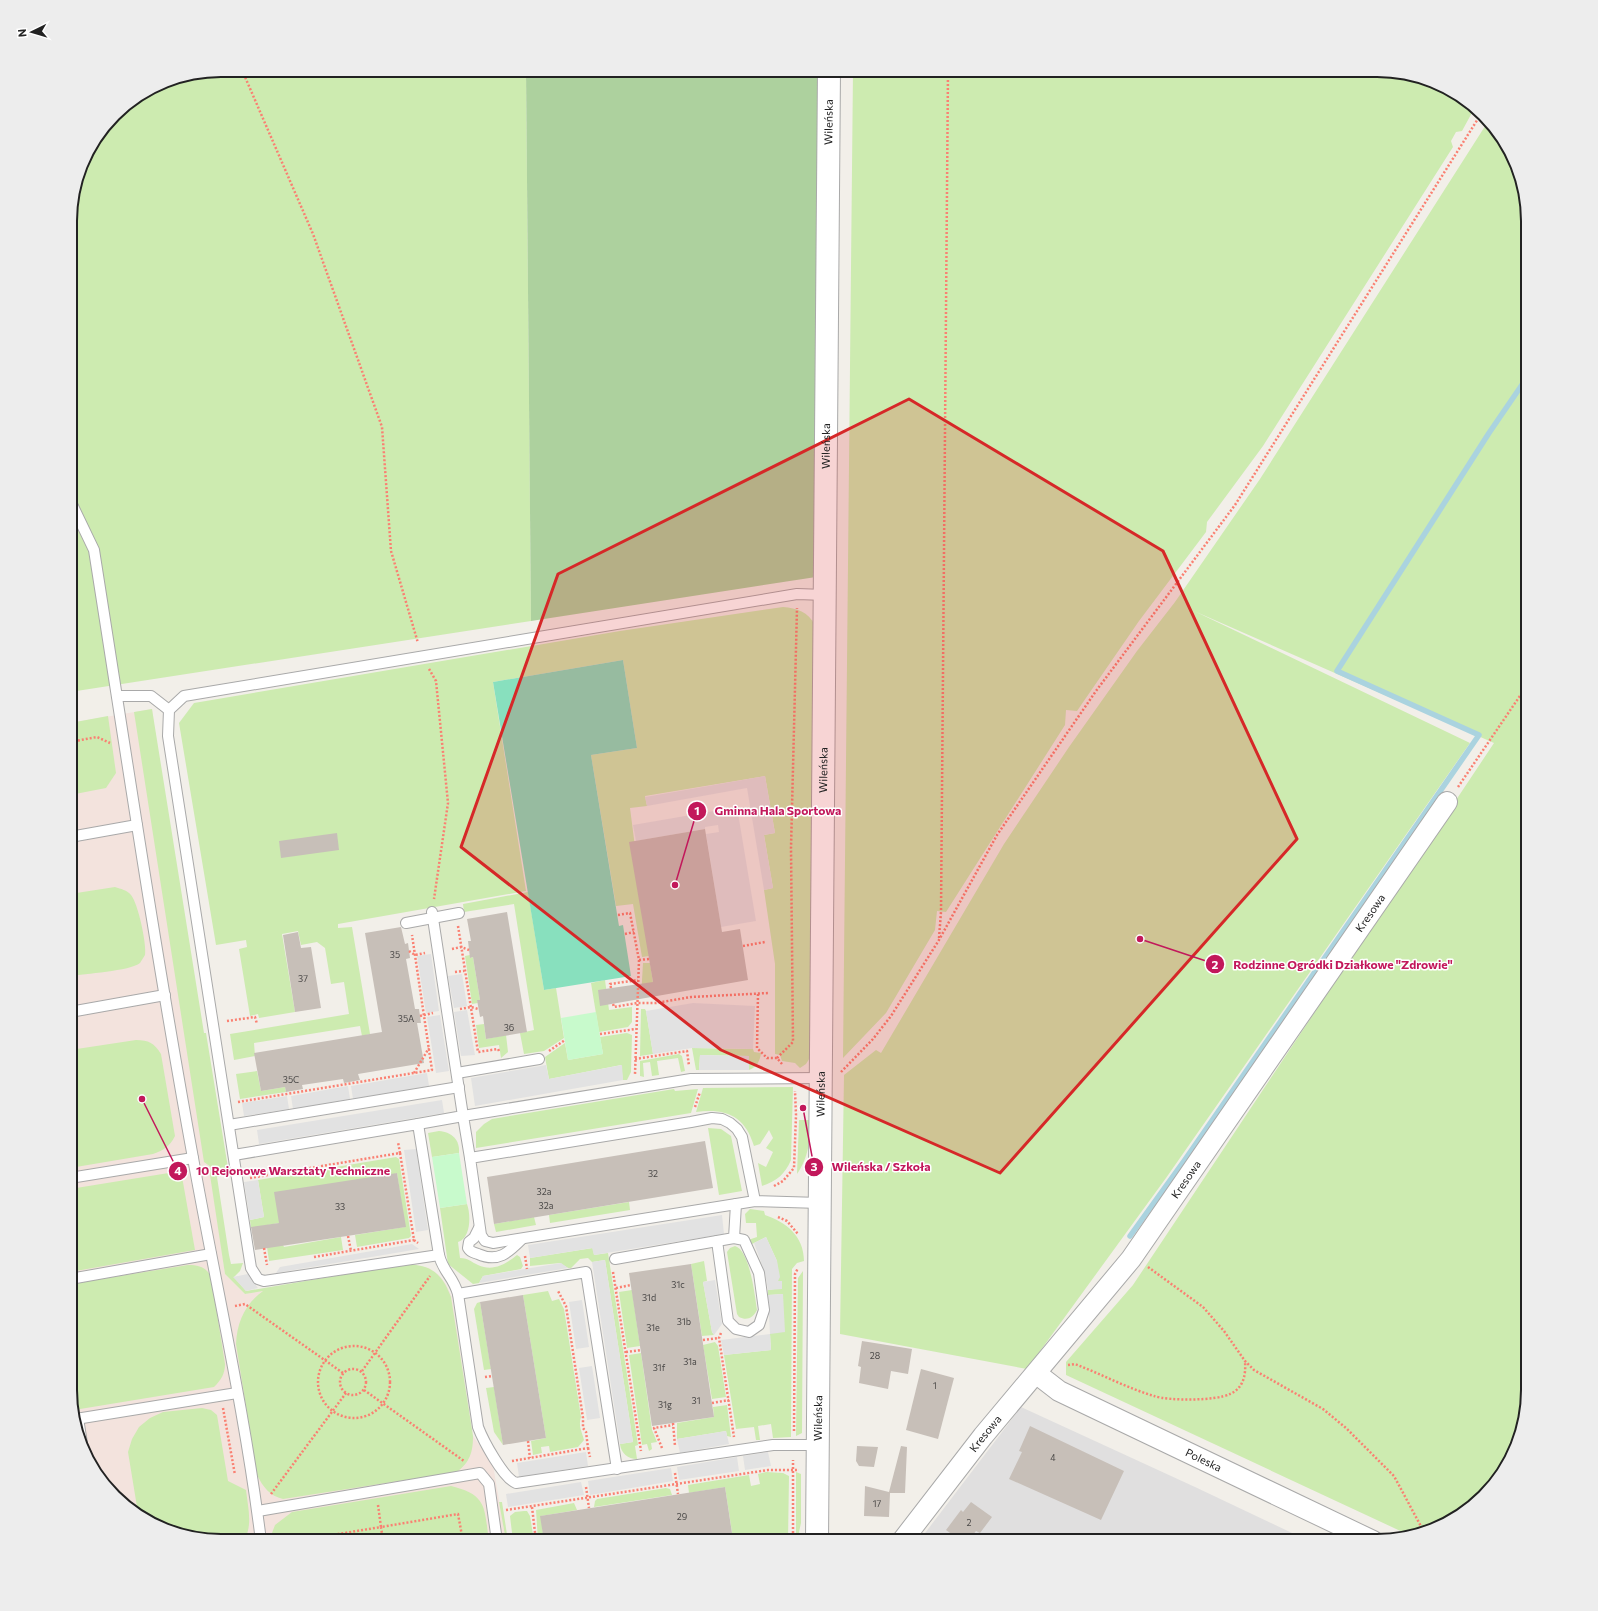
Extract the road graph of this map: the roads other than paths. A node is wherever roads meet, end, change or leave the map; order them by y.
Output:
1 (829, 77) edge
2 (77, 515) edge
3 (825, 595) junction
4 (117, 696) junction
5 (169, 710) junction
6 (1447, 802) road end
7 (138, 825) junction
8 (77, 836) edge
9 (459, 914) dead end
10 (433, 919) junction
11 (406, 923) dead end
12 (165, 995) junction
13 (77, 1011) edge
14 (539, 1059) road end
15 (457, 1073) junction
16 (821, 1078) junction
17 (459, 1087) junction
18 (463, 1116) junction
19 (418, 1124) junction
20 (229, 1125) junction
21 (234, 1154) junction
22 (193, 1158) junction
23 (470, 1158) junction
24 (77, 1177) edge
25 (755, 1201) junction
26 (820, 1203) junction
27 (736, 1204) junction
28 (479, 1228) junction
29 (522, 1238) junction
30 (734, 1238) junction
31 (717, 1241) junction
32 (211, 1254) junction
33 (438, 1255) junction
34 (615, 1260) dead end
35 (77, 1277) edge
36 (458, 1294) junction
37 (1037, 1374) junction
38 (237, 1393) junction
39 (80, 1418) edge
40 (805, 1445) junction
41 (617, 1469) junction
42 (258, 1511) junction
43 (261, 1534) edge
44 (496, 1534) edge
45 (816, 1534) edge
46 (907, 1534) edge
47 (1358, 1534) edge

1 - 3 street, Wileńska
2 - 4 lane
3 - 5 lane
3 - 16 street, Wileńska
4 - 5 lane
4 - 7 lane
5 - 20 lane
6 - 37 street, Kresowa
7 - 8 lane
7 - 12 lane
9 - 10 lane
10 - 11 lane
10 - 15 lane
12 - 13 lane
12 - 22 lane
14 - 15 lane
15 - 17 lane
16 - 18 lane
16 - 26 street, Wileńska
17 - 18 lane
17 - 20 lane
18 - 19 lane
18 - 23 lane
19 - 21 lane
19 - 33 lane
20 - 21 lane
21 - 33 lane
22 - 24 lane
22 - 32 lane
23 - 25 lane
23 - 28 lane
25 - 26 lane
25 - 27 lane
26 - 40 street, Wileńska
27 - 29 lane
27 - 30 lane
28 - 29 lane
28 - 29 lane
30 - 31 lane
30 - 31 lane
31 - 34 lane
32 - 35 lane
32 - 38 lane
33 - 36 lane
36 - 41 lane
36 - 41 lane
37 - 46 street, Kresowa
37 - 47 street, Poleska
38 - 39 lane
38 - 42 lane
40 - 41 lane
40 - 45 street, Wileńska
42 - 43 lane
42 - 44 lane

